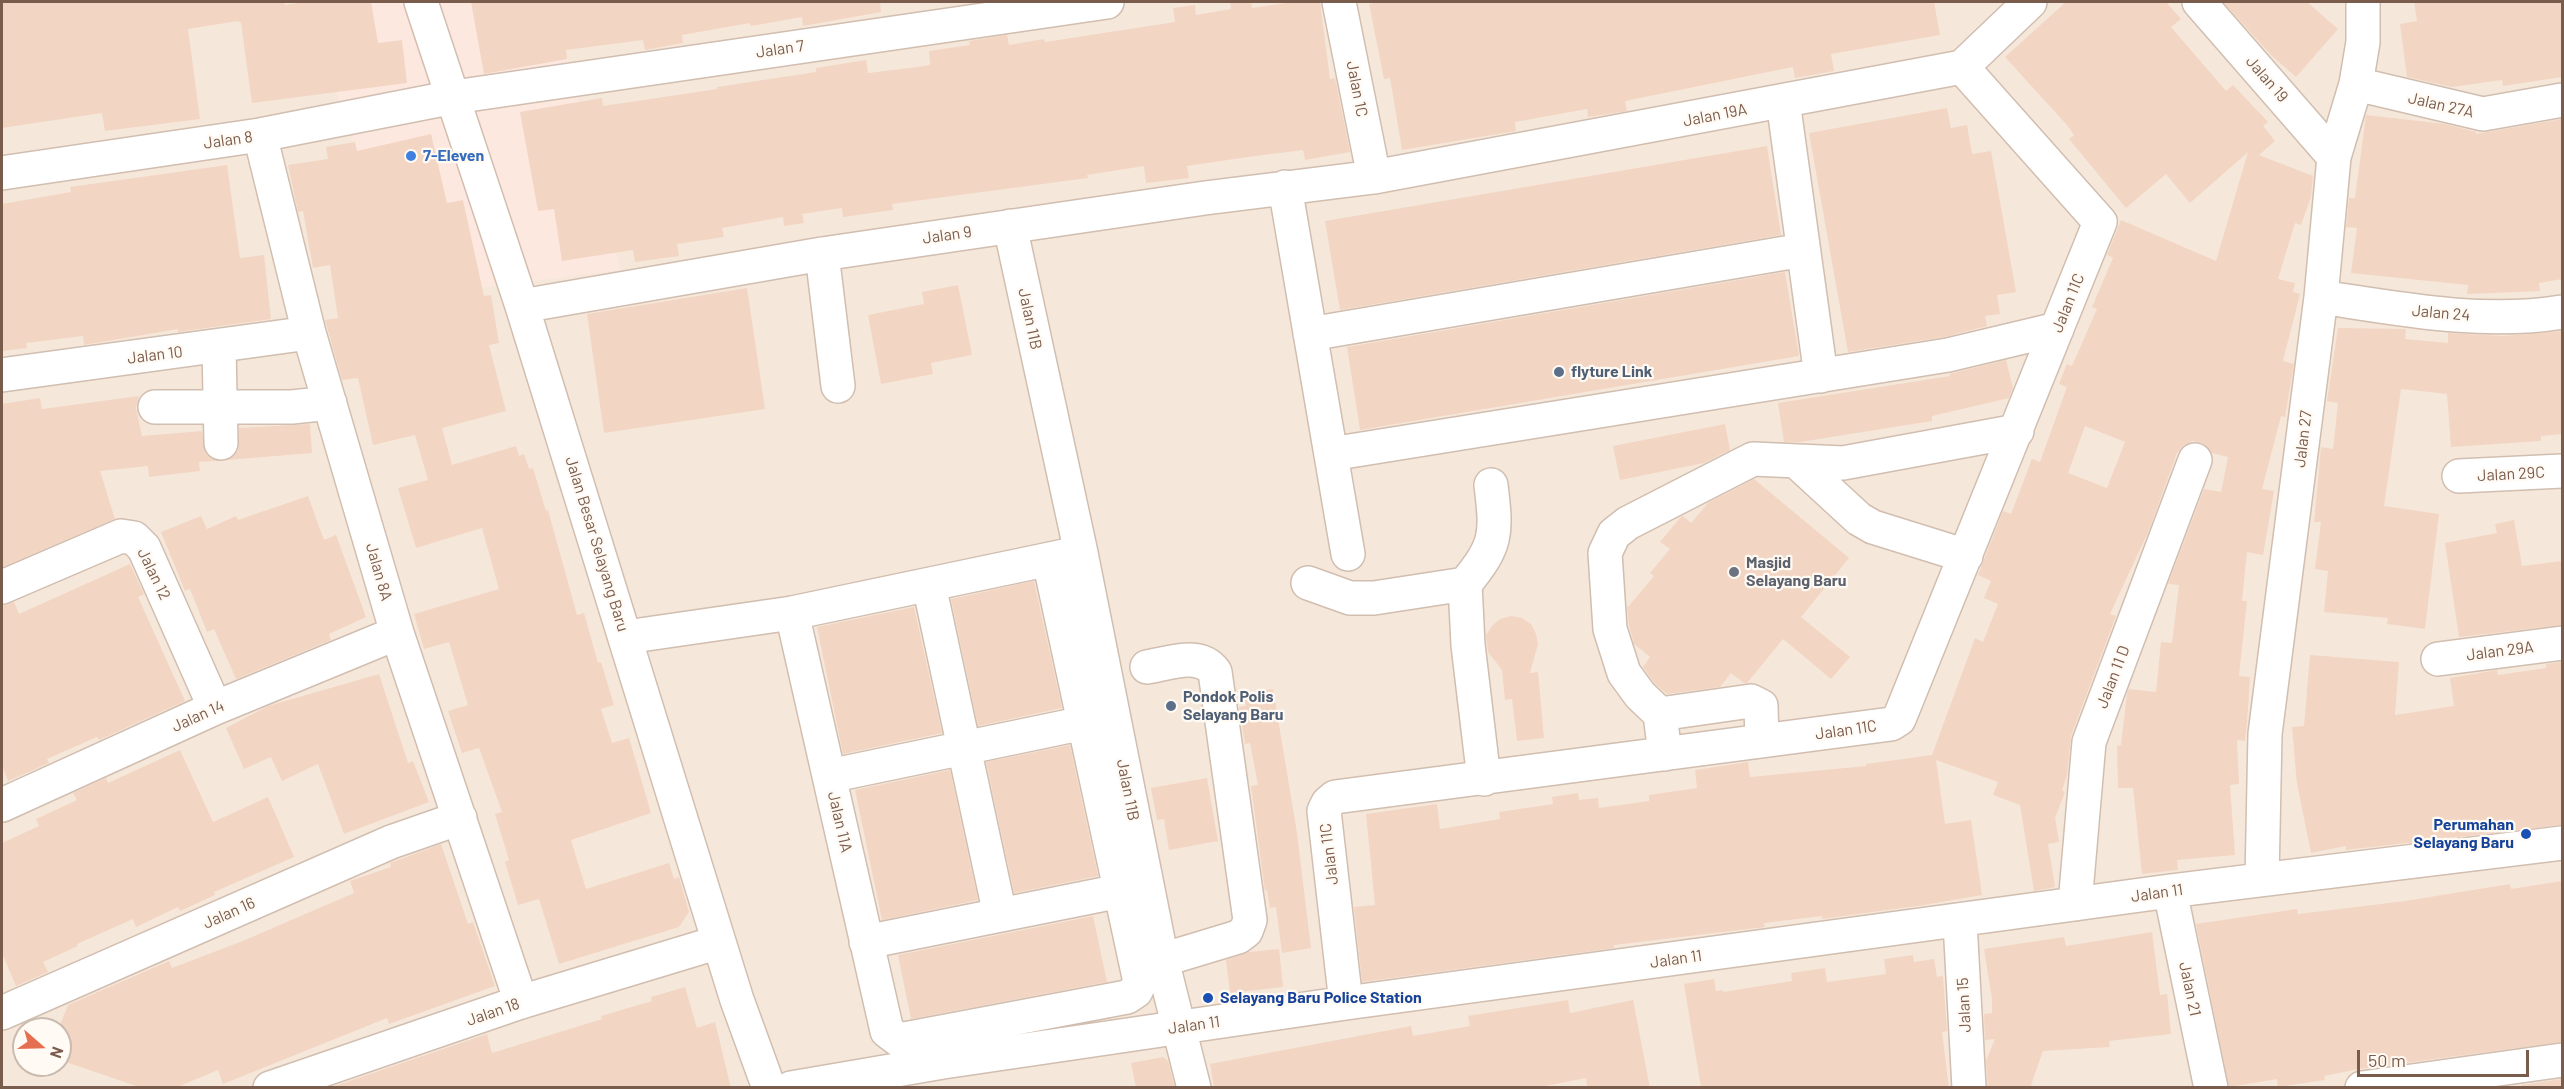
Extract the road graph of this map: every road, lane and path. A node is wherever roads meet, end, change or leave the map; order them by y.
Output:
1 (421, 2) edge
2 (1107, 2) edge
3 (1339, 2) edge
4 (2030, 2) edge
5 (2199, 2) edge
6 (2363, 2) edge
7 (1962, 67) junction
8 (2356, 84) junction
9 (454, 97) junction
10 (2562, 100) edge
11 (1784, 101) junction
12 (260, 135) junction
13 (2334, 157) junction
14 (2, 173) edge
15 (1374, 177) junction
16 (1285, 187) junction
17 (1010, 226) junction
18 (1803, 250) junction
19 (822, 254) junction
20 (2321, 297) junction
21 (522, 306) junction
22 (2562, 312) edge
23 (2057, 329) junction
24 (309, 333) junction
25 (1310, 334) junction
26 (219, 347) junction
27 (2, 375) edge
28 (1821, 376) junction
29 (838, 386) dead end
30 (330, 403) junction
31 (221, 405) junction
32 (155, 407) dead end
33 (2017, 431) junction
34 (221, 443) dead end
35 (1331, 454) junction
36 (2195, 460) dead end
37 (1796, 461) junction
38 (2562, 471) edge
39 (2459, 476) dead end
40 (1491, 485) dead end
41 (1081, 553) junction
42 (1348, 554) dead end
43 (1966, 556) junction
44 (1049, 560) junction
45 (1308, 583) dead end
46 (1465, 584) junction
47 (929, 585) junction
48 (2, 587) edge
49 (792, 613) junction
50 (397, 633) junction
51 (626, 637) junction
52 (2562, 643) edge
53 (2438, 659) dead end
54 (1148, 667) dead end
55 (215, 708) junction
56 (1660, 714) junction
57 (1084, 723) junction
58 (1762, 741) junction
59 (964, 748) junction
60 (1665, 754) junction
61 (829, 776) junction
62 (1484, 779) junction
63 (2, 805) edge
64 (459, 818) junction
65 (2562, 843) edge
66 (2262, 879) junction
67 (1120, 891) junction
68 (2170, 891) junction
69 (2076, 904) junction
70 (1000, 915) junction
71 (1960, 922) junction
72 (719, 942) junction
73 (866, 942) junction
74 (1162, 960) junction
75 (521, 1002) junction
76 (1346, 1003) junction
77 (2, 1013) edge
78 (1178, 1027) junction
79 (940, 1048) junction
80 (2562, 1060) edge
81 (2417, 1084) edge
82 (270, 1088) edge
83 (769, 1088) edge
84 (791, 1088) edge
85 (1194, 1088) edge
86 (1969, 1088) edge
87 (2211, 1088) edge
88 (2362, 1088) edge

1 - 9 street, Jalan Besar Selayang Baru
2 - 9 street, Jalan 7
3 - 15 street, Jalan 1C
4 - 7 street
5 - 13 street, Jalan 19
6 - 8 street, Jalan 27
7 - 11 street, Jalan 19A
7 - 23 street, Jalan 11C
8 - 10 street, Jalan 27A
8 - 13 street, Jalan 27
9 - 12 street, Jalan 8
9 - 21 street, Jalan Besar Selayang Baru
11 - 15 street, Jalan 19A
11 - 18 street
12 - 14 street, Jalan 8
12 - 24 street, Jalan 8A
13 - 20 street, Jalan 27
15 - 16 street, Jalan 9
16 - 17 street, Jalan 9
16 - 25 street
17 - 19 street, Jalan 9
17 - 41 street, Jalan 11B
18 - 25 street
18 - 28 street
19 - 21 street, Jalan 9
19 - 29 street
20 - 22 street, Jalan 24
20 - 66 street, Jalan 27
21 - 51 street, Jalan Besar Selayang Baru
23 - 28 street
23 - 33 street, Jalan 11C
24 - 26 street, Jalan 10
24 - 30 street, Jalan 8A
25 - 35 street
26 - 27 street, Jalan 10
26 - 31 street
28 - 35 street
30 - 31 street
30 - 50 street, Jalan 8A
31 - 32 street
31 - 34 street
33 - 37 street
33 - 43 street, Jalan 11C
35 - 42 street
36 - 69 street, Jalan 11 D
37 - 43 street
37 - 56 street
38 - 39 street, Jalan 29C
40 - 46 street
41 - 44 street
41 - 74 street, Jalan 11B
43 - 58 street, Jalan 11C
44 - 47 street
44 - 57 street
45 - 46 street
46 - 62 street
47 - 49 street
47 - 59 street
48 - 55 street, Jalan 12
49 - 51 street
49 - 61 street, Jalan 11A
50 - 55 street, Jalan 14
50 - 64 street, Jalan 8A
51 - 72 street, Jalan Besar Selayang Baru
52 - 53 street, Jalan 29A
54 - 74 street
55 - 63 street, Jalan 14
56 - 58 street
56 - 60 street
57 - 59 street
57 - 67 street
58 - 60 street, Jalan 11C
59 - 61 street
59 - 70 street
60 - 62 street, Jalan 11C
61 - 73 street, Jalan 11A
62 - 76 street, Jalan 11C
64 - 75 street, Jalan 8A
64 - 77 street, Jalan 16
65 - 66 street, Jalan 11
66 - 68 street, Jalan 11
67 - 70 street
67 - 79 street
68 - 69 street, Jalan 11
68 - 87 street, Jalan 21
69 - 71 street, Jalan 11
70 - 73 street
71 - 76 street, Jalan 11
71 - 86 street, Jalan 15
72 - 75 street, Jalan 18
72 - 83 street, Jalan Besar Selayang Baru
73 - 79 street, Jalan 11A
74 - 78 street, Jalan 11B
75 - 82 street, Jalan 18
76 - 78 street, Jalan 11
78 - 79 street, Jalan 11
78 - 85 street, Jalan 11B
79 - 84 street, Jalan 11
80 - 81 street
81 - 88 street

